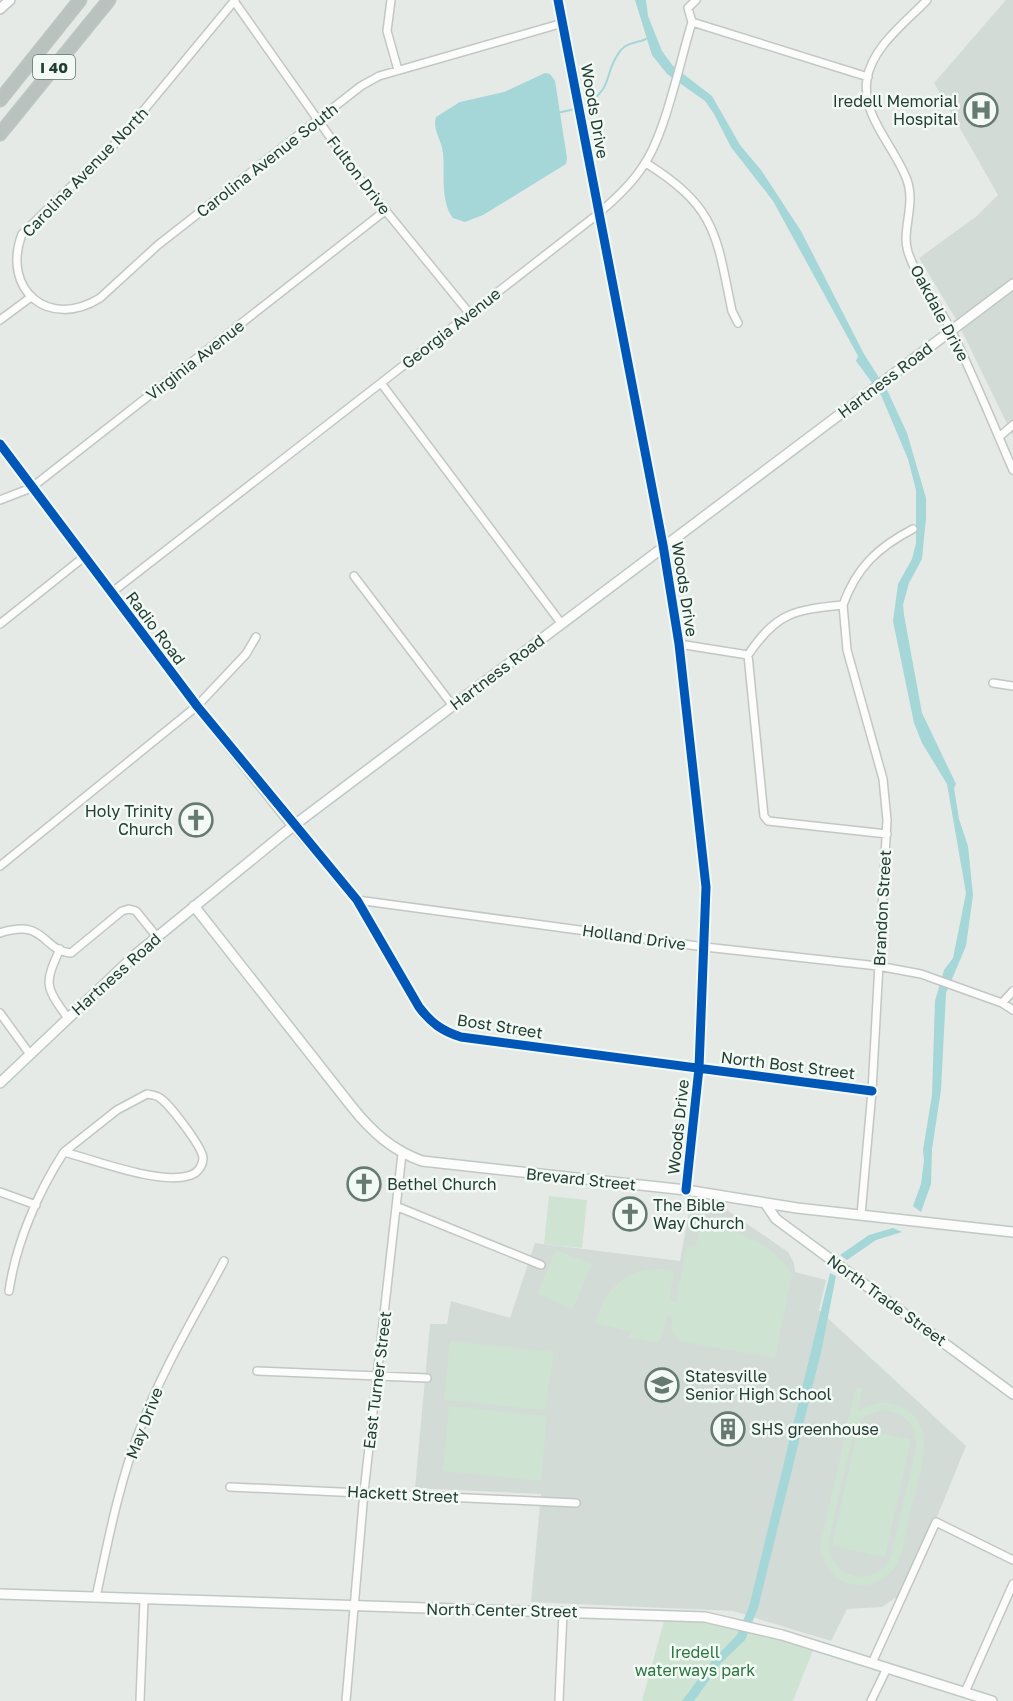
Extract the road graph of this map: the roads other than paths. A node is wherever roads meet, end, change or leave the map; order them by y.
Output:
1 (10, 0) edge
2 (75, 0) edge
3 (80, 0) edge
4 (109, 0) edge
5 (391, 0) edge
6 (558, 0) edge
7 (682, 0) edge
8 (696, 0) edge
9 (927, 0) edge
10 (234, 1) edge
11 (688, 8) junction
12 (0, 9) edge
13 (692, 22) junction
14 (563, 23) junction
15 (37, 54) junction
16 (398, 70) junction
17 (868, 77) junction
18 (0, 100) edge
19 (319, 121) junction
20 (0, 134) edge
21 (646, 163) junction
22 (386, 210) junction
23 (598, 214) junction
24 (1013, 284) edge
25 (31, 297) junction
26 (470, 314) junction
27 (0, 320) edge
28 (738, 324) dead end
29 (952, 330) junction
30 (381, 383) junction
31 (1013, 425) edge
32 (999, 437) junction
33 (0, 444) edge
34 (1013, 470) edge
35 (31, 488) junction
36 (0, 500) edge
37 (913, 529) dead end
38 (663, 545) junction
39 (84, 557) junction
40 (354, 576) dead end
41 (111, 593) junction
42 (843, 605) junction
43 (561, 623) junction
44 (0, 624) edge
45 (256, 638) dead end
46 (679, 644) junction
47 (747, 655) junction
48 (993, 683) dead end
49 (1013, 686) edge
50 (197, 706) junction
51 (453, 706) junction
52 (293, 826) junction
53 (886, 834) junction
54 (0, 866) edge
55 (357, 900) junction
56 (194, 906) junction
57 (0, 933) edge
58 (157, 937) junction
59 (705, 947) junction
60 (60, 949) junction
61 (878, 966) junction
62 (1013, 991) edge
63 (1002, 1003) junction
64 (1013, 1010) edge
65 (0, 1013) edge
66 (68, 1017) junction
67 (29, 1053) junction
68 (699, 1068) junction
69 (0, 1083) edge
70 (872, 1091) junction
71 (64, 1152) junction
72 (402, 1154) junction
73 (686, 1190) junction
74 (0, 1192) edge
75 (765, 1203) junction
76 (36, 1205) junction
77 (398, 1207) junction
78 (861, 1215) junction
79 (1013, 1232) edge
80 (224, 1261) dead end
81 (541, 1265) dead end
82 (9, 1291) dead end
83 (257, 1371) dead end
84 (377, 1374) junction
85 (427, 1378) dead end
86 (1013, 1394) edge
87 (230, 1487) dead end
88 (364, 1492) junction
89 (576, 1503) dead end
90 (1013, 1560) edge
91 (1013, 1584) edge
92 (0, 1594) edge
93 (96, 1597) junction
94 (144, 1600) junction
95 (352, 1606) junction
96 (563, 1612) junction
97 (872, 1663) junction
98 (887, 1668) junction
99 (965, 1692) junction
100 (140, 1701) edge
101 (346, 1701) edge
102 (559, 1701) edge
103 (871, 1701) edge
104 (992, 1701) edge

1 - 12 street
2 - 15 highway
3 - 15 highway, I 40
4 - 20 highway, I 40
5 - 16 street
6 - 14 street, Woods Drive
7 - 11 street
8 - 11 street
9 - 17 street, Oakdale Drive
10 - 19 street, Fulton Drive
10 - 25 street, Carolina Avenue North
11 - 13 street
13 - 17 street
13 - 21 street, Georgia Avenue
14 - 16 street, Carolina Avenue South
14 - 23 street, Woods Drive
15 - 18 highway, I 40
16 - 19 street, Carolina Avenue South
17 - 29 street, Oakdale Drive
19 - 22 street, Fulton Drive
19 - 25 street, Carolina Avenue South
21 - 23 street, Georgia Avenue
21 - 28 street
22 - 26 street, Fulton Drive
22 - 35 street, Virginia Avenue
23 - 26 street, Georgia Avenue
23 - 38 street, Woods Drive
24 - 29 street, Hartness Road
25 - 27 street
26 - 30 street, Georgia Avenue
29 - 32 street, Oakdale Drive
29 - 38 street, Hartness Road
30 - 41 street, Georgia Avenue
30 - 43 street
31 - 32 street
32 - 34 street, Oakdale Drive
33 - 35 street, Radio Road
35 - 36 street, Virginia Avenue
35 - 39 street, Radio Road
37 - 42 street
38 - 43 street, Hartness Road
38 - 46 street, Woods Drive
39 - 41 street, Radio Road
39 - 44 street
40 - 51 street
41 - 50 street, Radio Road
42 - 47 street
42 - 53 street, Brandon Street
43 - 51 street, Hartness Road
45 - 50 street
46 - 47 street
46 - 59 street, Woods Drive
47 - 53 street
48 - 49 street
50 - 52 street, Radio Road
50 - 54 street
51 - 52 street, Hartness Road
52 - 55 street, Bost Street
52 - 56 street, Hartness Road
53 - 61 street, Brandon Street
55 - 59 street, Holland Drive
55 - 68 street, Bost Street
56 - 58 street, Hartness Road
56 - 72 street, Brevard Street
57 - 60 street
58 - 60 street
58 - 66 street, Hartness Road
59 - 61 street, Holland Drive
59 - 68 street, Woods Drive
60 - 66 street
61 - 63 street, Holland Drive
61 - 70 street, Brandon Street
62 - 63 street
63 - 64 street, Holland Drive
65 - 67 street
66 - 67 street, Hartness Road
67 - 69 street, Hartness Road
68 - 70 street, North Bost Street
68 - 73 street, Woods Drive
70 - 78 street, Brandon Street
71 - 71 street
71 - 76 street
72 - 73 street, Brevard Street
72 - 77 street, East Turner Street
73 - 75 street, Brevard Street
74 - 76 street
75 - 78 street, Brevard Street
75 - 86 street, North Trade Street
76 - 82 street
77 - 81 street
77 - 84 street, East Turner Street
78 - 79 street, Brevard Street
80 - 93 street, May Drive
83 - 84 street
84 - 85 street
84 - 88 street, East Turner Street
87 - 88 street, Hackett Street
88 - 89 street, Hackett Street
88 - 95 street, East Turner Street
90 - 97 street
91 - 99 street
92 - 93 street, North Center Street
93 - 94 street, North Center Street
94 - 95 street, North Center Street
94 - 100 street
95 - 96 street, North Center Street
95 - 101 street, East Turner Street
96 - 97 street, North Center Street
96 - 102 street
97 - 98 street, North Center Street
98 - 99 street, North Center Street
98 - 103 street
99 - 104 street, North Center Street

